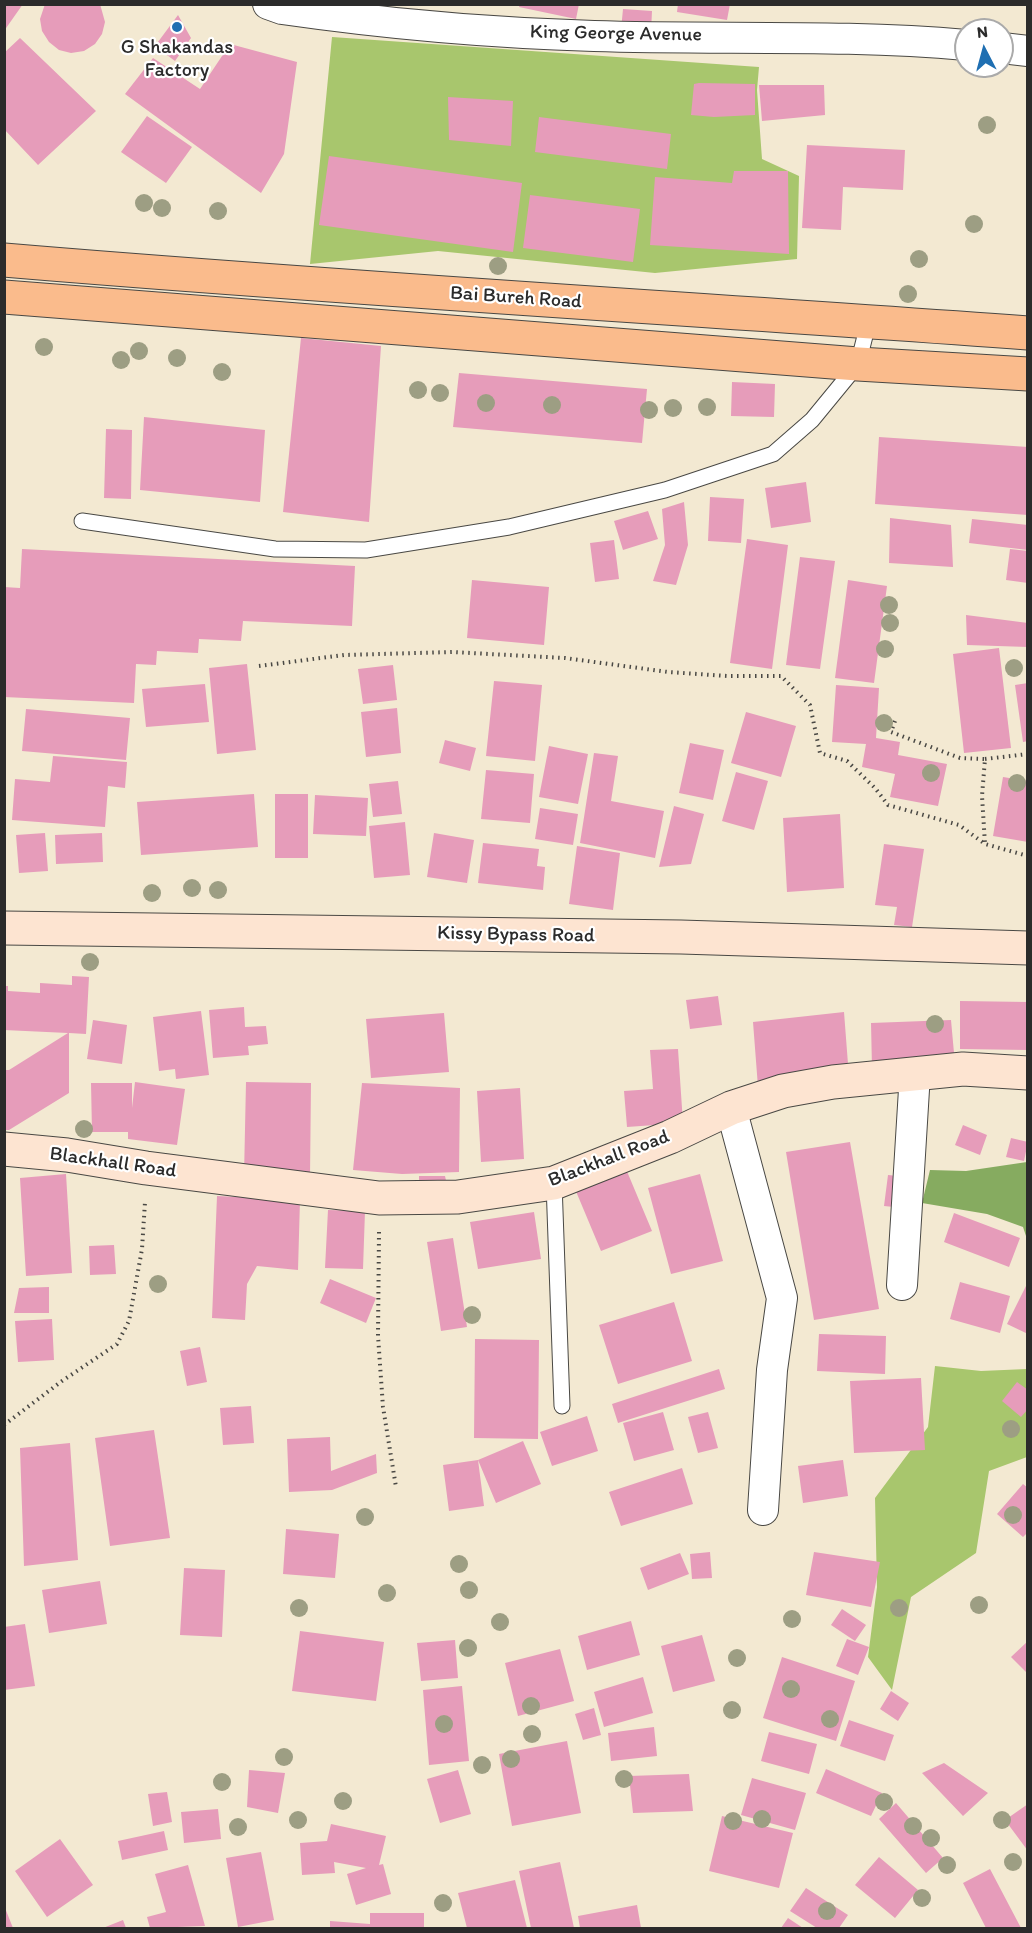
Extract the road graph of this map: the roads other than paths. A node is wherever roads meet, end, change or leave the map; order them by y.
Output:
1 (268, 4) edge
2 (954, 45) edge
3 (4, 260) edge
4 (4, 297) edge
5 (869, 320) junction
6 (1028, 333) edge
7 (858, 364) junction
8 (1028, 374) edge
9 (82, 521) dead end
10 (4, 928) edge
11 (1028, 948) edge
12 (1028, 1073) edge
13 (915, 1074) junction
14 (731, 1108) junction
15 (4, 1149) edge
16 (554, 1183) junction
17 (902, 1285) dead end
18 (562, 1406) dead end
19 (763, 1510) dead end

1 - 2 street, King George Avenue
3 - 5 highway, Bai Bureh Road
4 - 7 highway
5 - 6 highway, Bai Bureh Road
5 - 7 lane
7 - 8 highway
7 - 9 lane
10 - 11 street, Kissy Bypass Road
12 - 13 street, Blackhall Road
13 - 14 street, Blackhall Road
13 - 17 street
14 - 16 street, Blackhall Road
14 - 19 street
15 - 16 street, Blackhall Road
16 - 18 lane

